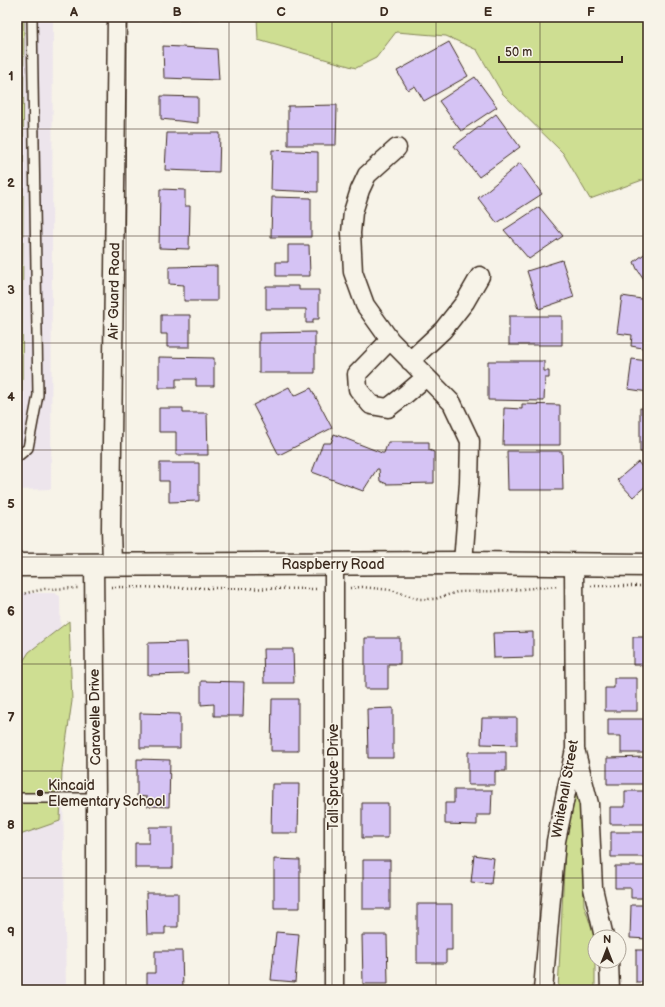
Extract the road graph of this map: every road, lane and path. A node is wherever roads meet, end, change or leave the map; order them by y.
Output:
1 (32, 17) edge
2 (117, 17) edge
3 (397, 148) dead end
4 (480, 276) dead end
5 (390, 340) junction
6 (410, 361) junction
7 (426, 377) junction
8 (17, 457) edge
9 (103, 564) junction
10 (463, 564) junction
11 (574, 564) junction
12 (17, 565) edge
13 (334, 565) junction
14 (648, 565) edge
15 (575, 749) junction
16 (17, 798) edge
17 (96, 798) junction
18 (602, 929) edge
19 (609, 969) edge
20 (96, 990) edge
21 (334, 990) edge
22 (543, 990) edge
23 (610, 990) edge

1 - 8 lane
2 - 9 street, Air Guard Road
3 - 5 street
4 - 6 street
5 - 6 street
5 - 7 street
6 - 7 street
7 - 10 street
9 - 12 main road, Raspberry Road
9 - 13 main road, Raspberry Road
9 - 17 street, Caravelle Drive
10 - 11 main road, Raspberry Road
10 - 13 main road, Raspberry Road
11 - 14 main road, Raspberry Road
11 - 15 street, Whitehall Street
13 - 21 street, Tall Spruce Drive
15 - 18 street
15 - 22 street, Whitehall Street
16 - 17 lane
17 - 20 street, Caravelle Drive
19 - 23 street

